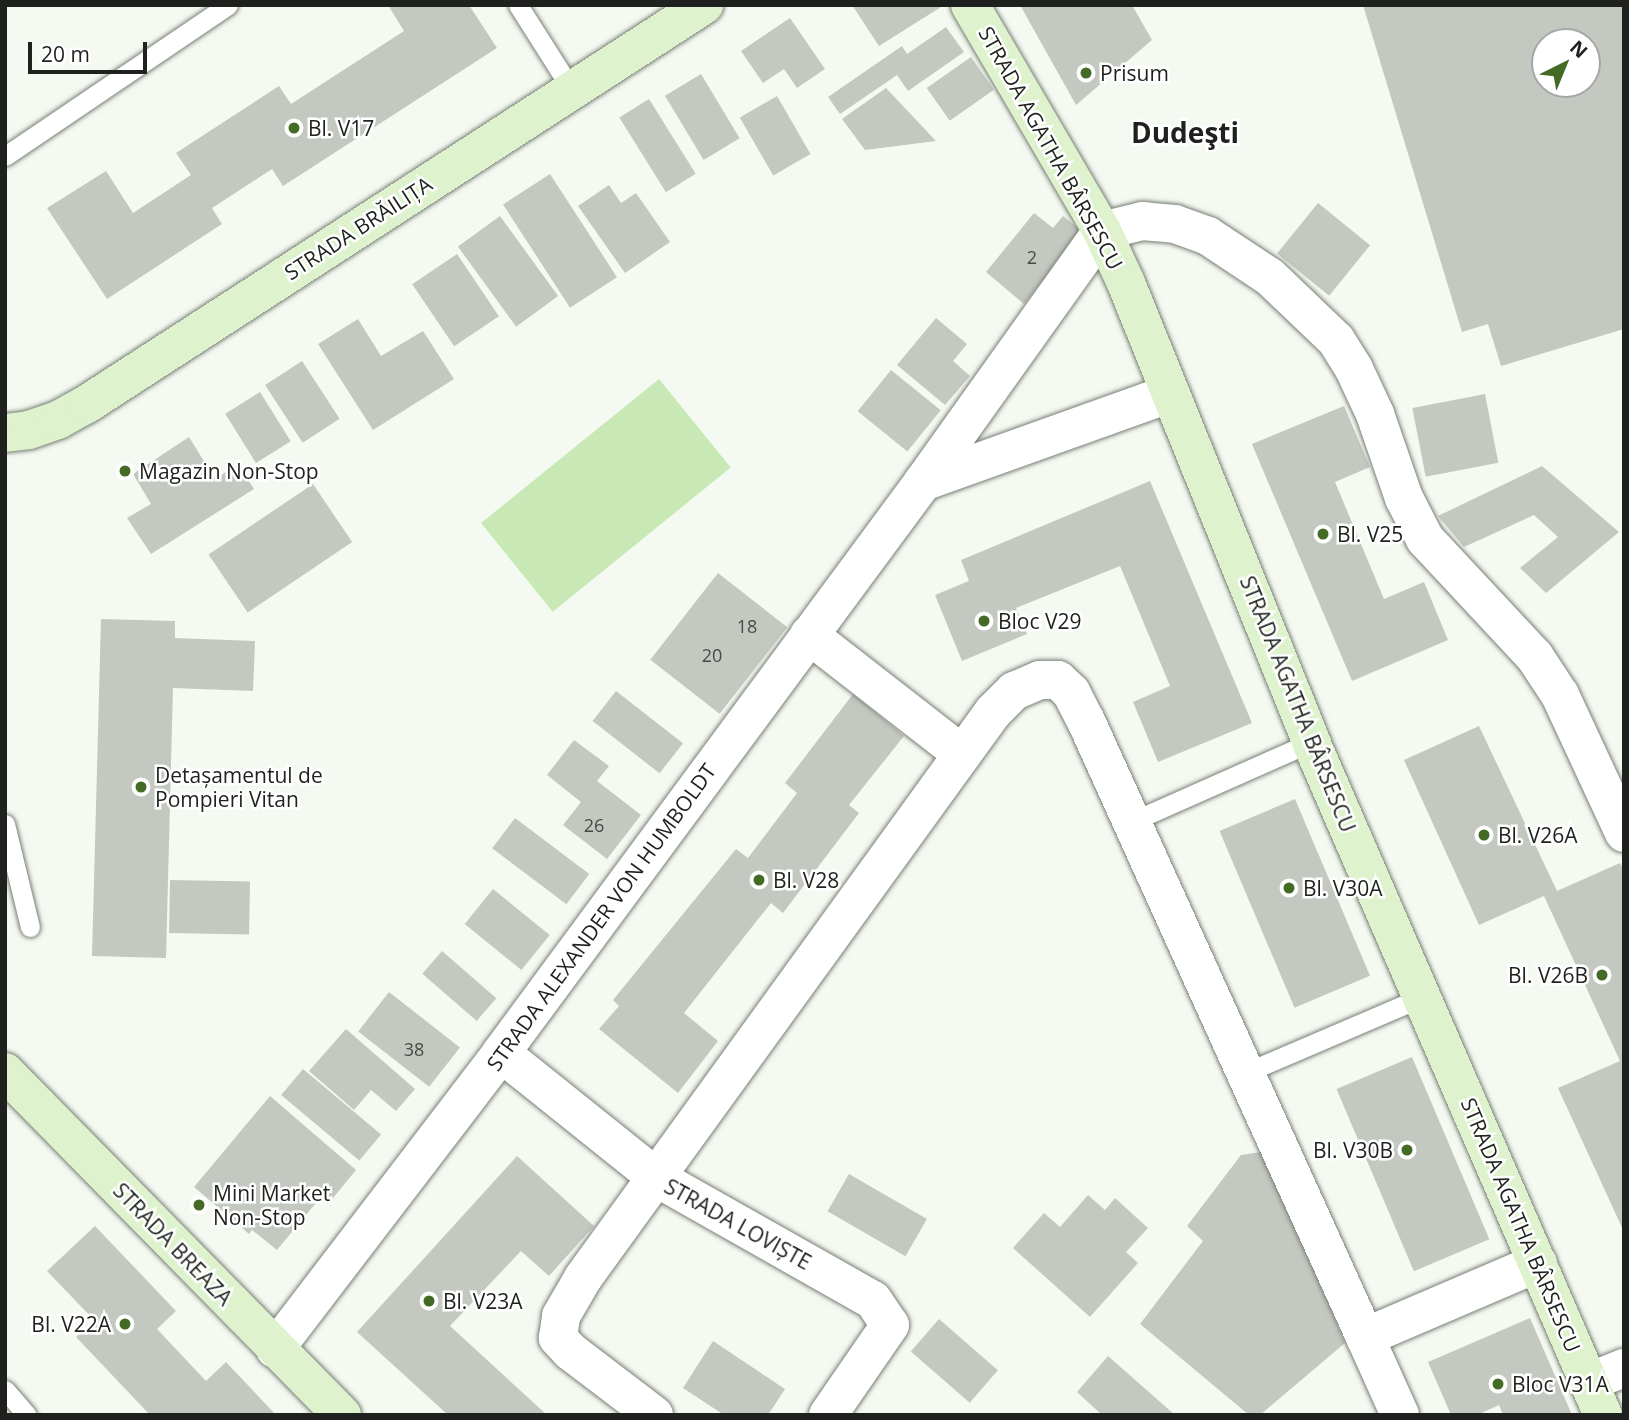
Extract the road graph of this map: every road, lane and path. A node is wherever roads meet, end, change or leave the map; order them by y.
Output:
1 (228, 5) edge
2 (518, 5) edge
3 (704, 5) edge
4 (970, 5) edge
5 (572, 90) junction
6 (5, 156) edge
7 (1102, 231) junction
8 (1171, 393) junction
9 (5, 433) edge
10 (923, 482) junction
11 (809, 635) junction
12 (1311, 742) junction
13 (962, 754) junction
14 (1133, 821) junction
15 (5, 824) edge
16 (1624, 833) edge
17 (30, 927) dead end
18 (1422, 996) junction
19 (500, 1053) junction
20 (5, 1072) edge
21 (1247, 1072) junction
22 (657, 1178) junction
23 (1538, 1263) junction
24 (1366, 1337) junction
25 (275, 1349) junction
26 (1605, 1388) edge
27 (5, 1391) edge
28 (27, 1415) edge
29 (342, 1415) edge
30 (654, 1415) edge
31 (828, 1415) edge
32 (1400, 1415) edge

1 - 6 lane
2 - 5 lane
3 - 5 street, STRADA BRĂILIȚA
4 - 7 street, STRADA AGATHA BÂRSESCU
5 - 9 street, STRADA BRĂILIȚA
7 - 8 street, STRADA AGATHA BÂRSESCU
7 - 10 street, STRADA ALEXANDER VON HUMBOLDT
7 - 16 street
8 - 10 street
8 - 12 street, STRADA AGATHA BÂRSESCU
10 - 11 street, STRADA ALEXANDER VON HUMBOLDT
11 - 13 street
11 - 19 street, STRADA ALEXANDER VON HUMBOLDT
12 - 14 lane
12 - 18 street, STRADA AGATHA BÂRSESCU
13 - 14 street
13 - 22 street
14 - 21 street
15 - 17 lane
18 - 21 lane
18 - 23 street, STRADA AGATHA BÂRSESCU
19 - 22 street, STRADA LOVIȘTE
19 - 25 street, STRADA ALEXANDER VON HUMBOLDT
20 - 25 street, STRADA BREAZA
21 - 24 street
22 - 30 street
22 - 31 street, STRADA LOVIȘTE
23 - 24 street
23 - 26 street, STRADA AGATHA BÂRSESCU
24 - 32 street
25 - 29 street, STRADA BREAZA
27 - 28 lane

